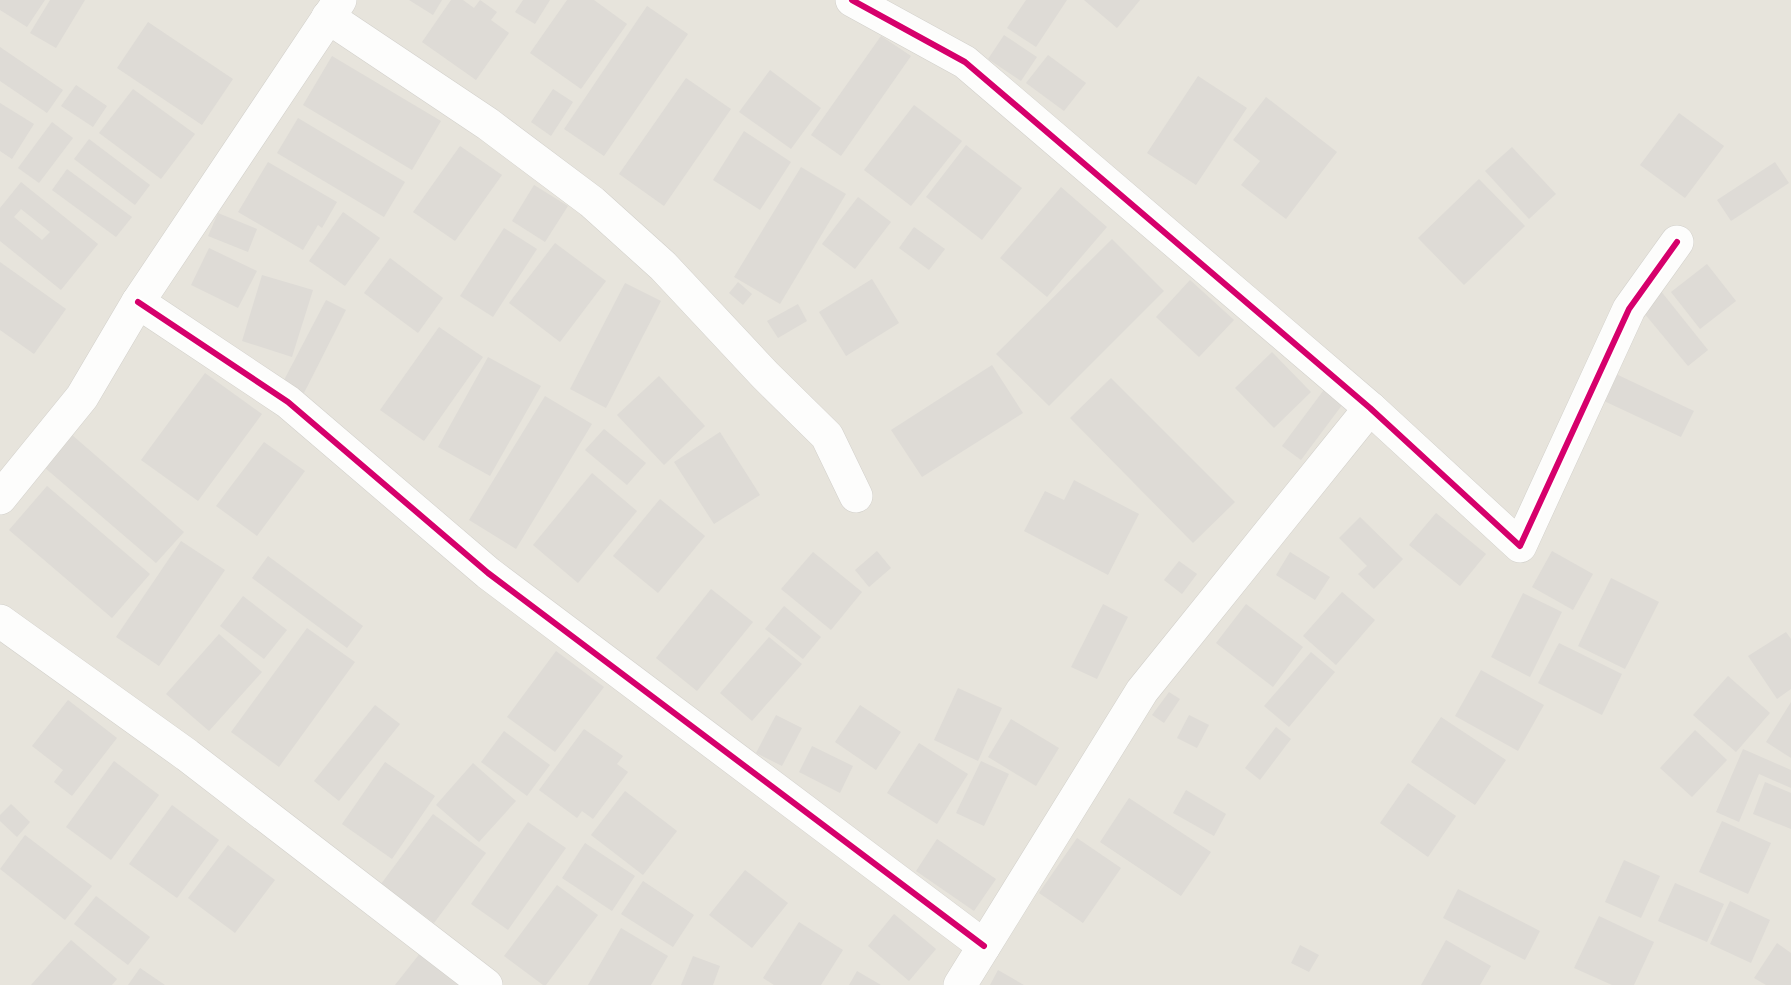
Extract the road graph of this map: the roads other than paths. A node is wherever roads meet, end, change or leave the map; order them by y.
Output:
1 (852, 0) edge
2 (334, 8) edge
3 (1677, 242) dead end
4 (138, 303) junction
5 (1371, 408) junction
6 (856, 496) dead end
7 (0, 498) edge
8 (0, 621) edge
9 (984, 946) junction
10 (486, 985) edge
11 (960, 985) edge

1 - 5 street
2 - 4 street
2 - 6 street
3 - 5 street
4 - 7 street
4 - 9 street
5 - 9 street
8 - 10 street
9 - 11 street

